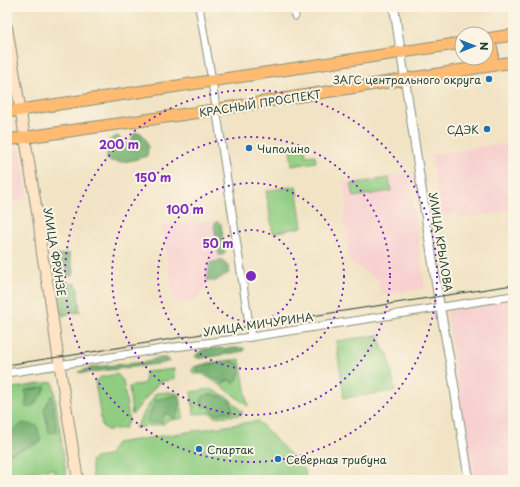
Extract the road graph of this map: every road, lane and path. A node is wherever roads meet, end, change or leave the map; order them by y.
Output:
1 (199, 7) edge
2 (293, 7) edge
3 (394, 7) edge
4 (295, 16) dead end
5 (7, 27) edge
6 (513, 35) edge
7 (494, 38) edge
8 (454, 44) edge
9 (401, 53) junction
10 (513, 62) edge
11 (494, 65) edge
12 (490, 66) edge
13 (405, 79) junction
14 (212, 81) junction
15 (20, 110) junction
16 (216, 110) junction
17 (7, 112) edge
18 (25, 138) junction
19 (7, 140) edge
20 (513, 296) edge
21 (440, 308) junction
22 (251, 337) junction
23 (60, 365) junction
24 (7, 373) edge
25 (78, 480) edge
26 (469, 480) edge

1 - 14 street
2 - 4 street
3 - 9 street, УЛИЦА КРЫЛОВА
5 - 15 main road, УЛИЦА ФРУНЗЕ
6 - 7 main road
8 - 9 main road
9 - 13 street, УЛИЦА КРЫЛОВА
9 - 14 main road
10 - 11 main road, КРАСНЫЙ ПРОСПЕКТ
12 - 13 main road, КРАСНЫЙ ПРОСПЕКТ
13 - 16 main road, КРАСНЫЙ ПРОСПЕКТ
13 - 21 street, УЛИЦА КРЫЛОВА
14 - 15 main road
14 - 16 street
15 - 17 main road
15 - 18 main road, УЛИЦА ФРУНЗЕ
16 - 18 main road, КРАСНЫЙ ПРОСПЕКТ
16 - 22 street
18 - 19 main road, КРАСНЫЙ ПРОСПЕКТ
18 - 23 main road, УЛИЦА ФРУНЗЕ
20 - 21 street, УЛИЦА МИЧУРИНА
21 - 22 street, УЛИЦА МИЧУРИНА
21 - 26 street, УЛИЦА КРЫЛОВА
22 - 23 street, УЛИЦА МИЧУРИНА
23 - 24 street, УЛИЦА МИЧУРИНА
23 - 25 main road, УЛИЦА ФРУНЗЕ

